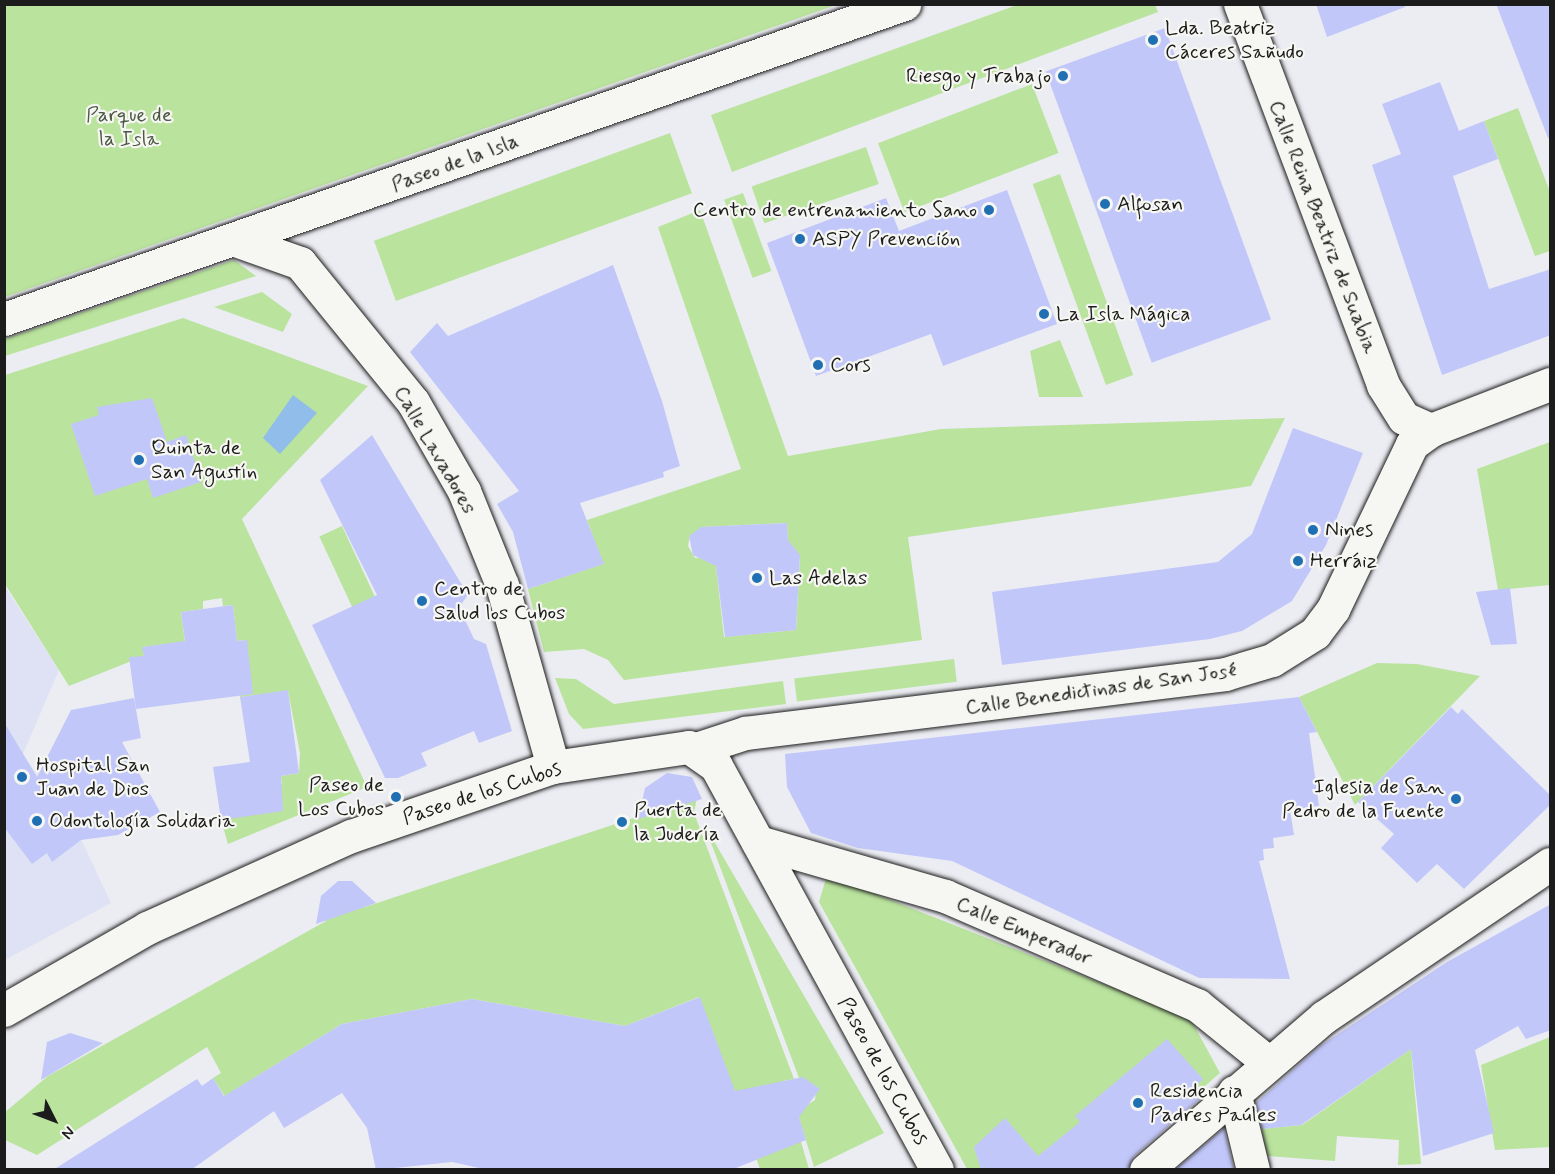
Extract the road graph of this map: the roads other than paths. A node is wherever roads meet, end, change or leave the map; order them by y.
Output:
1 (904, 4) edge
2 (1240, 4) edge
3 (300, 219) junction
4 (238, 241) junction
5 (300, 263) junction
6 (4, 319) edge
7 (1551, 384) edge
8 (1431, 430) junction
9 (696, 749) junction
10 (553, 767) junction
11 (758, 842) junction
12 (1551, 864) edge
13 (4, 1010) edge
14 (1269, 1062) junction
15 (1234, 1092) junction
16 (937, 1170) edge
17 (1146, 1170) edge
18 (1253, 1170) edge

1 - 3 street, Paseo de la Isla
2 - 8 street, Calle Reina Beatriz de Suabia
3 - 4 street, Paseo de la Isla
3 - 5 street
4 - 5 street
4 - 6 street, Paseo de la Isla
5 - 10 street, Calle Lavadores
7 - 8 street, Calle Benedictinas de San José
8 - 9 street, Calle Benedictinas de San José
9 - 10 street, Paseo de los Cubos
9 - 11 street, Paseo de los Cubos
10 - 13 street, Paseo de los Cubos
11 - 14 street, Calle Emperador
11 - 16 street, Paseo de los Cubos
12 - 14 street
14 - 15 street
15 - 17 street
15 - 18 street

